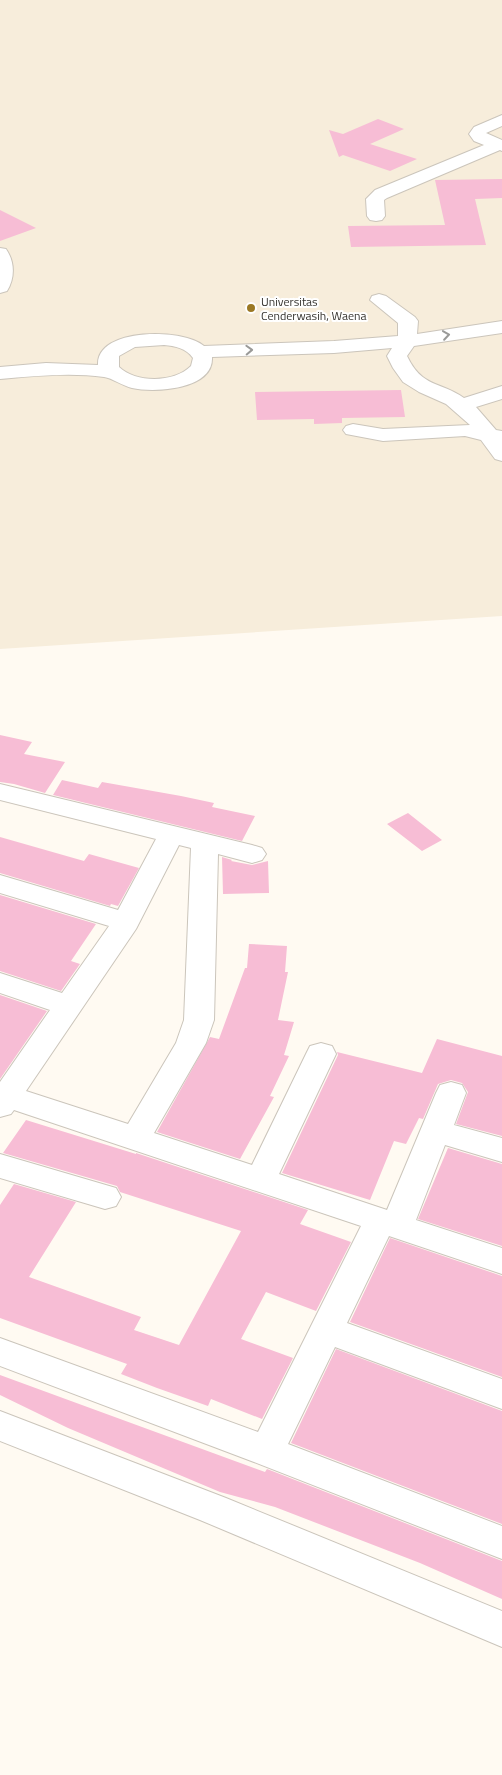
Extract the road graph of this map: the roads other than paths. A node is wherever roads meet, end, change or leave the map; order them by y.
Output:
1 (502, 120) edge
2 (500, 146) edge
3 (376, 216) dead end
4 (0, 253) edge
5 (0, 287) edge
6 (378, 300) dead end
7 (502, 327) edge
8 (502, 342) edge
9 (402, 348) junction
10 (202, 359) junction
11 (0, 362) edge
12 (110, 364) junction
13 (0, 373) edge
14 (502, 392) edge
15 (462, 405) junction
16 (353, 430) dead end
17 (496, 436) edge
18 (502, 454) edge
19 (1, 794) edge
20 (171, 835) junction
21 (205, 842) junction
22 (252, 854) dead end
23 (0, 884) edge
24 (126, 922) junction
25 (0, 984) edge
26 (68, 1006) junction
27 (320, 1054) dead end
28 (451, 1093) dead end
29 (3, 1101) edge
30 (436, 1131) junction
31 (135, 1139) junction
32 (502, 1150) edge
33 (0, 1166) edge
34 (260, 1180) junction
35 (105, 1197) dead end
36 (388, 1223) junction
37 (502, 1261) edge
38 (327, 1330) junction
39 (0, 1352) edge
40 (502, 1394) edge
41 (0, 1426) edge
42 (267, 1451) junction
43 (502, 1543) edge
44 (502, 1629) edge

1 - 2 street
2 - 3 street
4 - 5 street
6 - 9 street
9 -> 7 street
8 - 9 street
9 - 10 street
9 - 15 street
10 - 12 street
10 - 12 street
11 - 12 street
12 - 13 street
14 - 15 street
15 - 17 street
16 - 17 street
17 - 18 street
19 - 20 street
20 - 21 street
20 - 24 street
21 - 22 street
21 - 31 street
23 - 24 street
24 - 26 street
25 - 26 street
26 - 29 street
27 - 34 street
28 - 30 street
29 - 31 street
30 - 32 street
30 - 36 street
31 - 34 street
33 - 35 street
34 - 36 street
36 - 37 street
36 - 38 street
38 - 40 street
38 - 42 street
39 - 42 street
41 - 44 street
42 - 43 street

